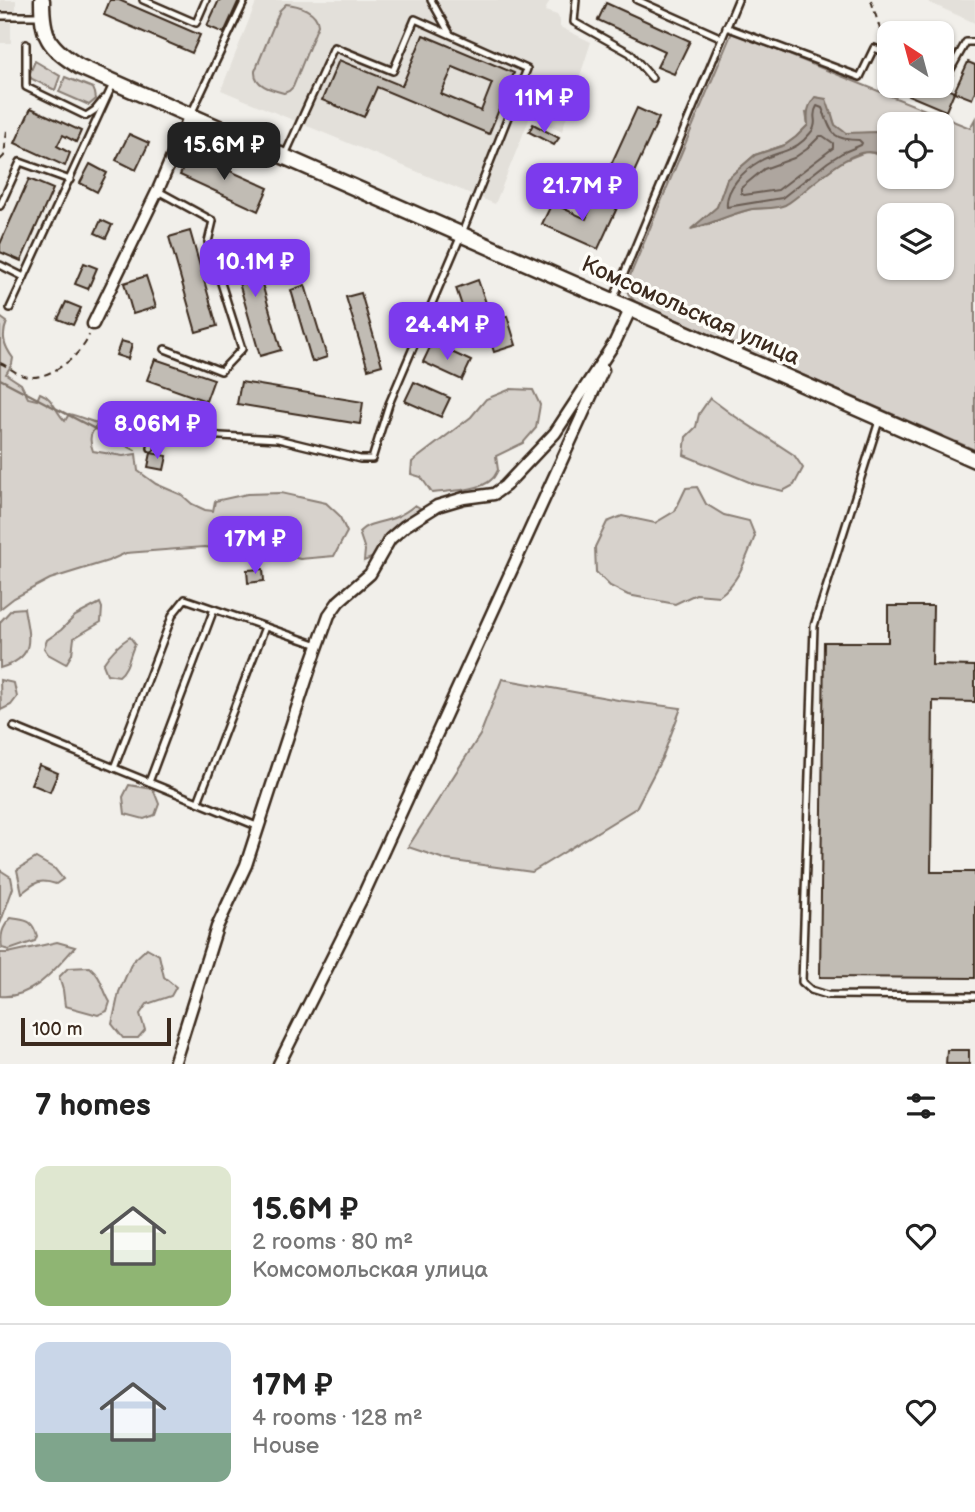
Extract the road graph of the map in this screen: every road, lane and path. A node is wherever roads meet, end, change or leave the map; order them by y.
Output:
1 (42, 0) edge
2 (143, 0) edge
3 (206, 0) edge
4 (245, 0) edge
5 (431, 0) edge
6 (576, 0) edge
7 (636, 0) edge
8 (738, 0) edge
9 (871, 0) edge
10 (0, 16) edge
11 (42, 16) junction
12 (878, 21) edge
13 (726, 27) junction
14 (450, 34) junction
15 (722, 38) junction
16 (975, 42) edge
17 (26, 44) dead end
18 (877, 49) edge
19 (954, 63) edge
20 (652, 78) dead end
21 (112, 86) junction
22 (190, 115) junction
23 (7, 130) dead end
24 (285, 155) junction
25 (0, 160) edge
26 (70, 180) junction
27 (158, 190) junction
28 (0, 206) edge
29 (462, 233) junction
30 (0, 265) edge
31 (24, 277) junction
32 (612, 300) junction
33 (10, 308) dead end
34 (631, 308) junction
35 (93, 324) joint
36 (615, 342) junction
37 (165, 349) dead end
38 (0, 363) edge
39 (880, 418) junction
40 (151, 448) dead end
41 (975, 460) edge
42 (214, 609) junction
43 (265, 626) junction
44 (318, 645) junction
45 (15, 727) dead end
46 (114, 768) junction
47 (149, 782) junction
48 (198, 802) junction
49 (259, 827) junction
50 (975, 996) edge
51 (174, 1064) edge
52 (279, 1064) edge

1 - 11 main road, Комсомольская улица
2 - 3 lane
4 - 22 lane
5 - 14 lane
6 - 20 lane
7 - 15 lane
8 - 13 lane
9 - 12 path
10 - 11 lane
11 - 21 main road, Комсомольская улица
13 - 15 lane
13 - 18 lane
14 - 24 lane
14 - 29 lane
15 - 32 lane
16 - 19 lane
17 - 21 lane
21 - 22 main road, Комсомольская улица
21 - 26 lane
22 - 24 main road, Комсомольская улица
22 - 27 street
23 - 25 path
24 - 29 main road, Комсомольская улица
26 - 28 lane
26 - 31 lane
27 - 35 street
27 - 37 lane
29 - 32 main road, Комсомольская улица
29 - 40 lane
30 - 31 lane
31 - 33 lane
32 - 34 main road, Комсомольская улица
34 - 36 street
34 - 39 main road, Комсомольская улица
35 - 38 path
36 - 44 street
36 - 52 street
39 - 41 main road, Комсомольская улица
39 - 50 lane
42 - 43 lane
42 - 46 lane
42 - 47 lane
43 - 44 lane
43 - 48 lane
44 - 49 street
45 - 46 lane
46 - 47 lane
47 - 48 lane
48 - 49 lane
49 - 51 street

